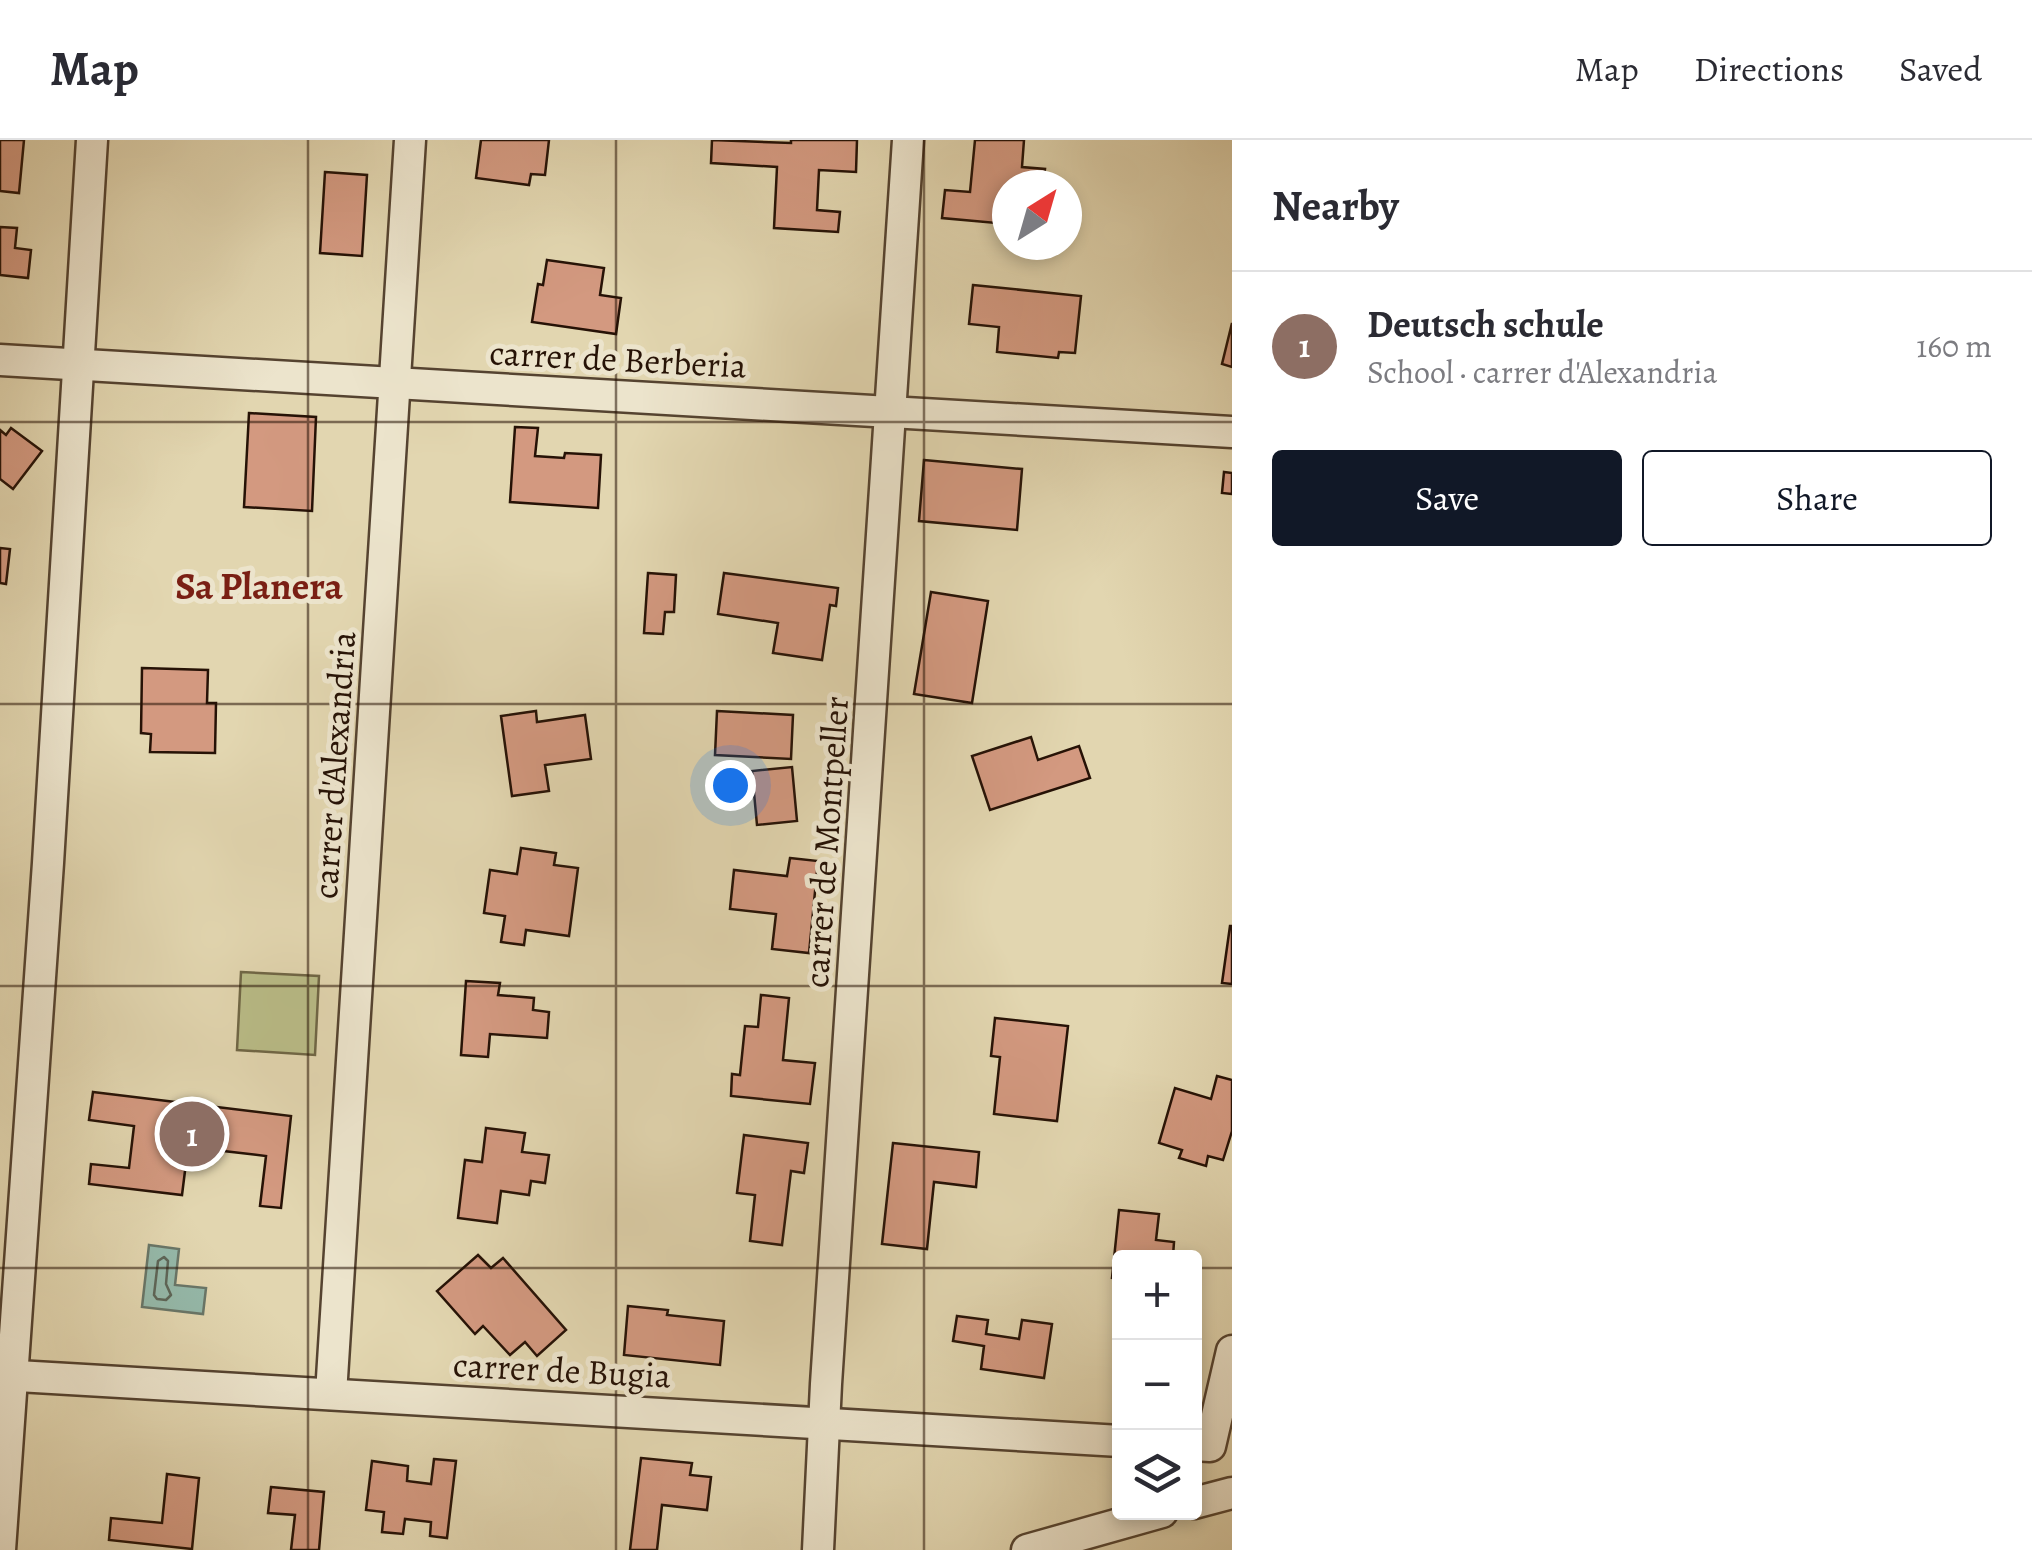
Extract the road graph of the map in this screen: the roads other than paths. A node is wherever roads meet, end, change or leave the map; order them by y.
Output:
1 (92, 140) edge
2 (410, 140) edge
3 (908, 140) edge
4 (0, 360) edge
5 (80, 365) junction
6 (396, 384) junction
7 (892, 412) junction
8 (1232, 432) edge
9 (1232, 1351) edge
10 (7, 1375) edge
11 (331, 1394) junction
12 (824, 1424) junction
13 (1112, 1441) edge
14 (1202, 1446) edge
15 (1232, 1493) edge
16 (1202, 1502) edge
17 (1134, 1520) edge
18 (0, 1550) edge
19 (818, 1550) edge
20 (1027, 1550) edge

1 - 5 street
2 - 6 street, carrer d'Alexandria
3 - 7 street, carrer de Montpeller
4 - 5 street, carrer de Berberia
5 - 6 street, carrer de Berberia
5 - 10 street
6 - 7 street, carrer de Berberia
6 - 11 street, carrer d'Alexandria
7 - 8 street, carrer de Berberia
7 - 12 street, carrer de Montpeller
9 - 14 street
10 - 11 street, carrer de Bugia
10 - 18 street
11 - 12 street, carrer de Bugia
12 - 13 street, carrer de Bugia
12 - 19 street, carrer de Montpeller
15 - 16 street
17 - 20 street

